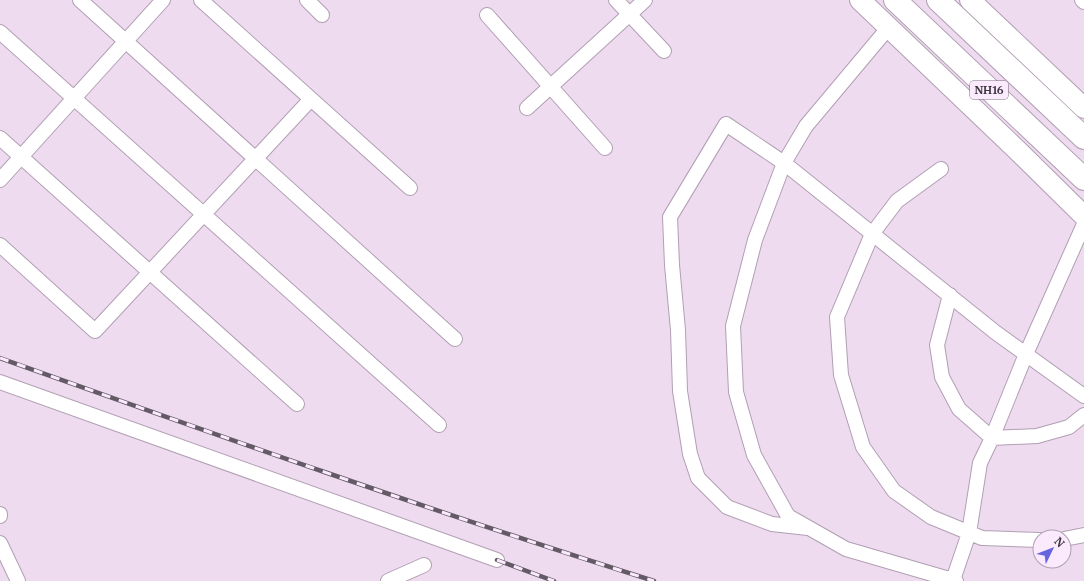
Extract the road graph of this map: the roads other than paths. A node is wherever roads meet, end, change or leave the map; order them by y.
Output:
1 (80, 0) edge
2 (163, 0) edge
3 (201, 0) edge
4 (306, 0) edge
5 (616, 0) edge
6 (645, 0) edge
7 (860, 0) edge
8 (895, 0) edge
9 (938, 0) edge
10 (970, 0) edge
11 (322, 15) dead end
12 (487, 15) dead end
13 (630, 15) junction
14 (889, 27) junction
15 (0, 32) edge
16 (126, 41) junction
17 (664, 52) dead end
18 (550, 87) junction
19 (74, 98) junction
20 (311, 99) junction
21 (527, 108) dead end
22 (1084, 108) edge
23 (0, 138) edge
24 (1084, 138) edge
25 (605, 148) dead end
26 (21, 157) junction
27 (256, 158) junction
28 (784, 163) junction
29 (941, 169) dead end
30 (1084, 179) edge
31 (0, 180) edge
32 (410, 188) dead end
33 (204, 214) junction
34 (1084, 216) edge
35 (1084, 224) edge
36 (872, 234) junction
37 (0, 245) edge
38 (150, 272) junction
39 (950, 295) junction
40 (455, 339) dead end
41 (1026, 354) junction
42 (0, 382) edge
43 (1084, 396) edge
44 (297, 404) dead end
45 (1084, 415) edge
46 (439, 425) dead end
47 (992, 438) junction
48 (808, 528) junction
49 (969, 533) junction
50 (1084, 535) edge
51 (1072, 537) edge
52 (1032, 540) edge
53 (0, 543) edge
54 (497, 560) dead end
55 (424, 565) dead end
56 (955, 580) edge
57 (18, 581) edge
58 (388, 581) edge

1 - 16 street
2 - 16 street
3 - 20 street
4 - 11 street
5 - 13 street
6 - 13 street
7 - 14 street
8 - 30 highway, NH16
9 - 24 highway, NH16
10 - 22 street
12 - 18 street
13 - 17 street
13 - 18 street
14 - 28 street
14 - 34 street
15 - 19 street
16 - 19 street
16 - 27 street
18 - 21 street
18 - 25 street
19 - 26 street
19 - 33 street
20 - 27 street
20 - 32 street
23 - 26 street
26 - 31 street
26 - 38 street
27 - 33 street
27 - 40 street
28 - 36 street
28 - 48 street
28 - 48 street
29 - 36 street
33 - 38 street
33 - 46 street
35 - 41 street
36 - 39 street
36 - 49 street
37 - 38 street
38 - 44 street
39 - 41 street
39 - 47 street
41 - 43 street
41 - 47 street
42 - 54 street
45 - 47 street
47 - 49 street
48 - 56 street
49 - 52 street
49 - 56 street
50 - 51 street
53 - 57 street
55 - 58 street

